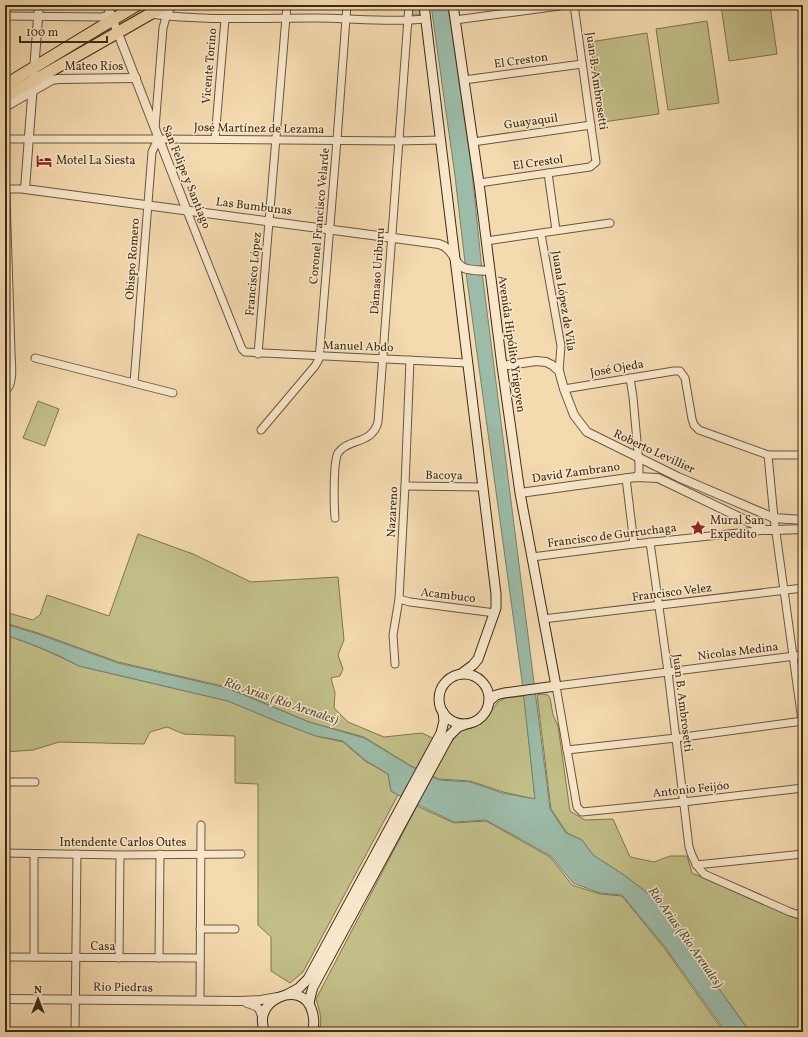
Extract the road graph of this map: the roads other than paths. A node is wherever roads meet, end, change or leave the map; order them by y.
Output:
1 (39, 5) edge
2 (107, 5) edge
3 (137, 5) edge
4 (168, 5) edge
5 (172, 5) edge
6 (286, 5) edge
7 (346, 5) edge
8 (409, 5) edge
9 (424, 5) edge
10 (453, 5) edge
11 (567, 5) edge
12 (574, 5) edge
13 (150, 14) junction
14 (5, 16) edge
15 (38, 16) junction
16 (166, 16) junction
17 (112, 17) junction
18 (225, 19) junction
19 (286, 19) junction
20 (346, 19) junction
21 (425, 19) junction
22 (455, 20) junction
23 (408, 21) junction
24 (119, 33) junction
25 (582, 64) junction
26 (34, 68) junction
27 (136, 78) junction
28 (34, 80) junction
29 (464, 80) junction
30 (5, 81) edge
31 (5, 86) edge
32 (32, 93) junction
33 (5, 97) edge
34 (5, 107) edge
35 (591, 125) junction
36 (155, 130) junction
37 (5, 139) edge
38 (158, 139) junction
39 (215, 139) junction
40 (28, 140) junction
41 (276, 140) junction
42 (338, 140) junction
43 (441, 140) junction
44 (399, 142) junction
45 (473, 142) junction
46 (597, 160) joint
47 (5, 166) edge
48 (5, 171) edge
49 (548, 173) junction
50 (479, 183) junction
51 (5, 189) edge
52 (25, 189) junction
53 (148, 205) junction
54 (187, 211) junction
55 (270, 221) junction
56 (610, 223) dead end
57 (330, 229) junction
58 (6, 230) edge
59 (556, 230) junction
60 (541, 234) junction
61 (391, 237) junction
62 (486, 241) junction
63 (454, 256) junction
64 (464, 268) junction
65 (487, 271) junction
66 (457, 279) junction
67 (7, 312) edge
68 (8, 352) edge
69 (249, 353) joint
70 (258, 354) junction
71 (319, 356) junction
72 (34, 358) dead end
73 (383, 360) junction
74 (410, 360) junction
75 (467, 363) junction
76 (502, 366) junction
77 (559, 371) junction
78 (630, 378) junction
79 (134, 383) junction
80 (564, 389) junction
81 (5, 391) edge
82 (173, 393) dead end
83 (261, 430) dead end
84 (768, 455) junction
85 (803, 455) edge
86 (639, 458) junction
87 (636, 477) junction
88 (626, 478) junction
89 (658, 478) joint
90 (405, 486) junction
91 (482, 487) junction
92 (520, 493) junction
93 (335, 518) dead end
94 (774, 518) junction
95 (803, 520) edge
96 (803, 529) edge
97 (766, 530) junction
98 (775, 530) junction
99 (650, 542) junction
100 (634, 544) junction
101 (532, 557) junction
102 (803, 588) edge
103 (784, 590) junction
104 (399, 599) junction
105 (659, 606) junction
106 (495, 613) junction
107 (543, 619) junction
108 (803, 655) edge
109 (794, 656) junction
110 (395, 664) dead end
111 (668, 672) junction
112 (461, 674) junction
113 (485, 686) junction
114 (556, 686) junction
115 (508, 692) junction
116 (489, 701) junction
117 (443, 712) junction
118 (466, 724) junction
119 (803, 724) edge
120 (445, 735) junction
121 (676, 738) junction
122 (567, 750) junction
123 (5, 782) edge
124 (35, 782) dead end
125 (803, 788) edge
126 (683, 802) junction
127 (398, 820) junction
128 (201, 825) dead end
129 (5, 853) edge
130 (34, 854) junction
131 (76, 854) junction
132 (160, 854) junction
133 (200, 854) junction
134 (241, 854) dead end
135 (803, 854) edge
136 (120, 855) junction
137 (696, 865) junction
138 (803, 916) edge
139 (200, 929) junction
140 (235, 929) dead end
141 (5, 957) edge
142 (34, 957) junction
143 (76, 958) junction
144 (119, 958) junction
145 (159, 958) junction
146 (200, 958) junction
147 (288, 994) junction
148 (278, 997) junction
149 (5, 999) edge
150 (75, 999) junction
151 (200, 1000) junction
152 (240, 1001) junction
153 (310, 1003) junction
154 (263, 1022) junction
155 (75, 1032) edge
156 (265, 1032) edge
157 (312, 1032) edge

1 - 15 street
2 - 17 street, San Felipe y Santiago
3 - 17 highway
4 - 13 highway
5 - 16 street
6 - 19 street, Francisco López
7 - 20 street, Coronel Francisco Velarde
8 - 23 street, Dámaso Uriburu
9 - 21 main road
10 - 22 main road, Avenida Hipólito Yrigoyen
11 - 22 street
12 - 25 street, Juan B. Ambrosetti
13 - 16 street
13 - 24 highway
14 - 15 street
15 - 17 street
15 - 26 street
16 - 18 street
16 - 36 street
17 - 24 street, San Felipe y Santiago
17 - 26 highway
18 - 19 street
18 - 39 street, Vicente Torino
19 - 20 street
19 - 41 street, Francisco López
20 - 23 street
20 - 42 street, Coronel Francisco Velarde
21 - 23 street
21 - 43 main road
22 - 29 main road, Avenida Hipólito Yrigoyen
23 - 44 street, Dámaso Uriburu
24 - 27 street, San Felipe y Santiago
24 - 28 highway
25 - 29 street, El Creston
25 - 35 street, Juan B. Ambrosetti
26 - 28 street
26 - 30 street
26 - 31 highway
27 - 32 street, Mateo Ríos
27 - 36 street, San Felipe y Santiago
28 - 32 street
28 - 33 highway
29 - 45 main road, Avenida Hipólito Yrigoyen
32 - 34 street, Mateo Ríos
32 - 40 street
35 - 45 street, Guayaquil
35 - 46 street, Juan B. Ambrosetti
36 - 38 street, San Felipe y Santiago
37 - 40 street, José Martínez de Lezama
38 - 39 street, José Martínez de Lezama
38 - 40 street, José Martínez de Lezama
38 - 53 street, Obispo Romero
38 - 54 street, San Felipe y Santiago
39 - 41 street, José Martínez de Lezama
40 - 52 street
41 - 42 street, José Martínez de Lezama
41 - 55 street, Francisco López
42 - 44 street, José Martínez de Lezama
42 - 57 street, Coronel Francisco Velarde
43 - 44 street, José Martínez de Lezama
43 - 63 main road
44 - 61 street, Dámaso Uriburu
45 - 50 main road, Avenida Hipólito Yrigoyen
46 - 49 street, El Crestol
47 - 48 street
48 - 51 street
49 - 50 street, El Crestol
49 - 59 street
50 - 62 main road, Avenida Hipólito Yrigoyen
51 - 52 street, Las Bumbunas
51 - 58 street
52 - 53 street, Las Bumbunas
53 - 54 street, Las Bumbunas
53 - 79 street, Obispo Romero
54 - 55 street, Las Bumbunas
54 - 69 street, San Felipe y Santiago
55 - 57 street, Las Bumbunas
55 - 70 street, Francisco López
56 - 59 street
57 - 61 street, Las Bumbunas
57 - 71 street, Coronel Francisco Velarde
58 - 67 street
59 - 60 street
60 - 62 street
60 - 77 street, Juana López de Vila
61 - 63 street, Las Bumbunas
61 - 73 street, Dámaso Uriburu
62 - 65 main road, Avenida Hipólito Yrigoyen
63 - 64 street, Las Bumbunas
63 - 66 main road
64 - 65 street
64 - 66 street
65 - 76 main road, Avenida Hipólito Yrigoyen
66 - 75 main road
67 - 68 street
68 - 81 street
69 - 70 street, Manuel Abdo
70 - 71 street, Manuel Abdo
71 - 73 street, Manuel Abdo
71 - 83 street
72 - 79 street
73 - 74 street, Manuel Abdo
73 - 93 street, Dámaso Uriburu
74 - 75 street, Manuel Abdo
74 - 90 street, Nazareno
75 - 91 main road
76 - 77 street
76 - 92 main road, Avenida Hipólito Yrigoyen
77 - 80 street, Roberto Levillier
78 - 80 street, José Ojeda
78 - 84 street, José Ojeda
78 - 86 street
79 - 82 street
80 - 86 street, Roberto Levillier
84 - 85 street
84 - 94 street
86 - 87 street
86 - 94 street, Roberto Levillier
87 - 88 street, David Zambrano
87 - 89 street, David Zambrano
88 - 92 street, David Zambrano
88 - 100 street
89 - 97 street, Roberto Levillier
90 - 91 street, Bacoya
90 - 104 street, Nazareno
91 - 106 main road
92 - 101 main road, Avenida Hipólito Yrigoyen
94 - 95 street, Roberto Levillier
94 - 98 street
96 - 98 street
97 - 98 street
97 - 99 street, Francisco de Gurruchaga
98 - 103 street
99 - 100 street, Francisco de Gurruchaga
99 - 105 street, Juan B. Ambrosetti
100 - 101 street, Francisco de Gurruchaga
101 - 107 main road, Avenida Hipólito Yrigoyen
102 - 103 street, Francisco Velez
103 - 105 street, Francisco Velez
103 - 109 street
104 - 106 street, Acambuco
104 - 110 street, Nazareno
105 - 107 street, Francisco Velez
105 - 111 street, Juan B. Ambrosetti
106 - 112 main road
107 - 114 main road, Avenida Hipólito Yrigoyen
108 - 109 street, Nicolas Medina
109 - 111 street, Nicolas Medina
109 - 119 street
111 - 114 street, Nicolas Medina
111 - 121 street, Juan B. Ambrosetti
112 - 113 main road
112 - 117 main road
113 - 115 main road
113 - 116 main road
114 - 115 main road
114 - 122 street
115 - 116 main road
116 - 118 main road
117 - 118 main road
117 - 120 main road
118 - 120 main road
119 - 121 street
120 - 127 main road
121 - 122 street
121 - 126 street, Juan B. Ambrosetti
122 - 126 street, Antonio Feijóo
123 - 124 street
125 - 126 street, Antonio Feijóo
126 - 137 street, Juan B. Ambrosetti
127 - 147 main road
127 - 153 main road
128 - 133 street
129 - 130 street, Intendente Carlos Outes
130 - 131 street, Intendente Carlos Outes
130 - 142 street
131 - 136 street, Intendente Carlos Outes
131 - 143 street
132 - 133 street, Intendente Carlos Outes
132 - 136 street, Intendente Carlos Outes
132 - 145 street
133 - 134 street, Intendente Carlos Outes
133 - 139 street
135 - 137 street
136 - 144 street
137 - 138 street
139 - 140 street
139 - 146 street
141 - 142 street, Casa
142 - 143 street, Casa
143 - 144 street, Casa
143 - 150 street
144 - 145 street, Casa
145 - 146 street, Casa
146 - 151 street
147 - 148 main road
147 - 153 main road
148 - 152 street, Río Piedras
148 - 154 main road
149 - 150 street, Río Piedras
150 - 151 street, Río Piedras
150 - 155 street
151 - 152 street, Río Piedras
152 - 154 street
153 - 157 main road
154 - 156 main road

